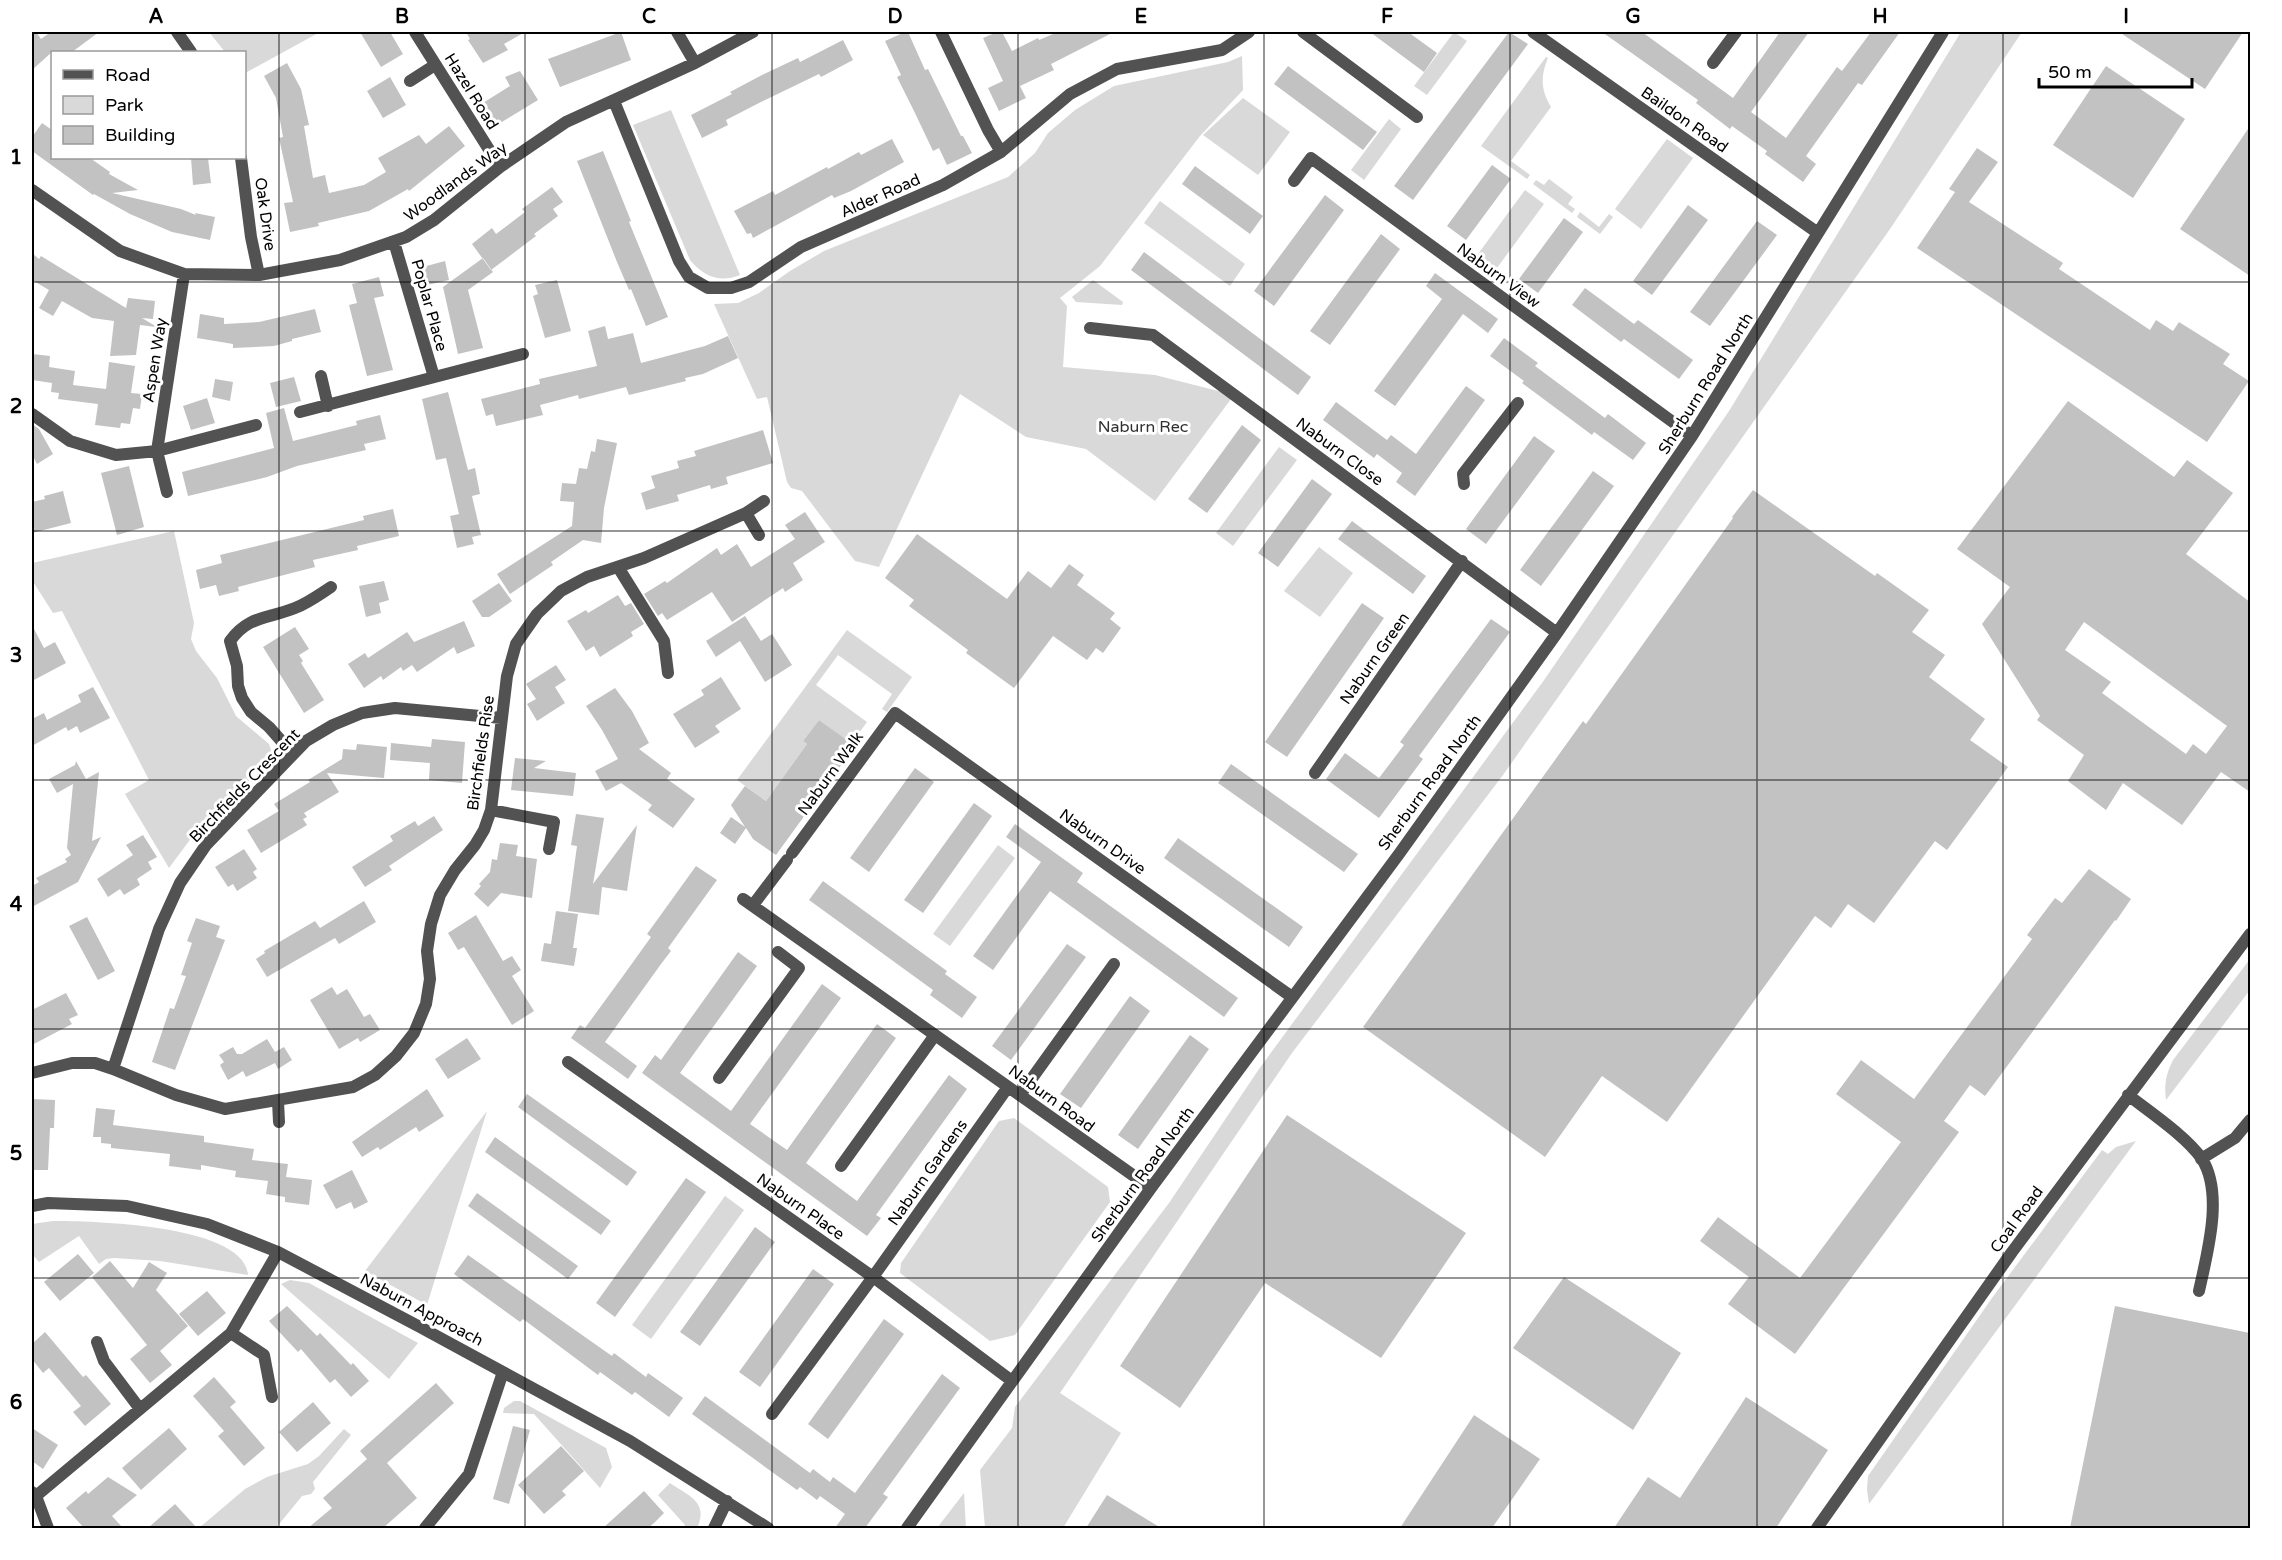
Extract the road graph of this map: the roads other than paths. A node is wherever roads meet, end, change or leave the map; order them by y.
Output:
1 (177, 32) edge
2 (415, 32) edge
3 (677, 32) edge
4 (753, 32) edge
5 (941, 32) edge
6 (1249, 32) edge
7 (1304, 32) edge
8 (1533, 32) edge
9 (1736, 32) edge
10 (1943, 32) edge
11 (190, 51) edge
12 (695, 63) junction
13 (1713, 63) dead end
14 (435, 65) junction
15 (410, 81) dead end
16 (614, 101) junction
17 (1417, 117) dead end
18 (1001, 152) junction
19 (242, 159) edge
20 (500, 167) junction
21 (1294, 181) dead end
22 (32, 190) edge
23 (1818, 233) junction
24 (394, 242) junction
25 (184, 274) junction
26 (259, 275) junction
27 (1090, 328) dead end
28 (523, 354) dead end
29 (321, 376) dead end
30 (434, 377) junction
31 (1518, 404) dead end
32 (328, 406) junction
33 (300, 412) dead end
34 (32, 414) edge
35 (256, 425) dead end
36 (1692, 436) junction
37 (157, 451) junction
38 (1464, 484) dead end
39 (167, 492) dead end
40 (764, 501) dead end
41 (746, 513) junction
42 (759, 535) dead end
43 (1462, 561) junction
44 (618, 567) junction
45 (332, 587) dead end
46 (1557, 633) junction
47 (668, 673) dead end
48 (895, 713) joint
49 (501, 718) junction
50 (292, 753) junction
51 (1315, 773) dead end
52 (490, 810) junction
53 (549, 849) dead end
54 (748, 902) joint
55 (2250, 934) edge
56 (778, 952) dead end
57 (1114, 963) dead end
58 (1292, 997) junction
59 (935, 1035) junction
60 (568, 1062) dead end
61 (113, 1069) junction
62 (32, 1073) edge
63 (719, 1078) dead end
64 (1008, 1087) junction
65 (1020, 1095) junction
66 (2128, 1095) junction
67 (278, 1101) junction
68 (2250, 1120) edge
69 (279, 1122) dead end
70 (2201, 1159) junction
71 (841, 1166) dead end
72 (1151, 1188) junction
73 (32, 1206) edge
74 (278, 1252) junction
75 (873, 1277) junction
76 (2199, 1292) dead end
77 (231, 1333) junction
78 (97, 1342) dead end
79 (503, 1372) junction
80 (1012, 1381) junction
81 (272, 1397) dead end
82 (140, 1409) junction
83 (772, 1414) dead end
84 (34, 1494) edge
85 (727, 1501) junction
86 (48, 1528) edge
87 (426, 1528) edge
88 (714, 1528) edge
89 (768, 1528) edge
90 (907, 1528) edge
91 (1817, 1528) edge

1 - 11 street
2 - 14 street, Hazel Road
3 - 12 street
4 - 12 street, Woodlands Way
5 - 18 street
6 - 18 street, Alder Road
7 - 17 street
8 - 23 street, Baildon Road
9 - 13 street
10 - 23 street, Sherburn Road North
12 - 16 street, Woodlands Way
14 - 15 street
14 - 20 street, Hazel Road
16 - 18 street, Alder Road
16 - 20 street, Woodlands Way
19 - 26 street, Oak Drive
20 - 24 street, Woodlands Way
21 - 36 street, Naburn View
22 - 25 street, Woodlands Way
23 - 36 street, Sherburn Road North
24 - 26 street, Woodlands Way
24 - 30 street, Poplar Place
25 - 26 street, Woodlands Way
25 - 37 street, Aspen Way
27 - 43 street, Naburn Close
28 - 30 street, Poplar Place
29 - 32 street
30 - 32 street, Poplar Place
31 - 38 street
32 - 33 street, Poplar Place
34 - 37 street
35 - 37 street
36 - 46 street, Sherburn Road North
37 - 39 street, Aspen Way
40 - 41 street, Birchfields Rise
41 - 42 street
41 - 44 street, Birchfields Rise
43 - 46 street, Naburn Close
43 - 51 street, Naburn Green
44 - 47 street
44 - 49 street, Birchfields Rise
45 - 50 street
46 - 58 street, Sherburn Road North
48 - 54 street, Naburn Walk
48 - 58 street, Naburn Drive
49 - 50 street, Birchfields Crescent
49 - 52 street, Birchfields Rise
50 - 61 street, Birchfields Crescent
52 - 53 street
52 - 67 street, Birchfields Rise
54 - 59 street, Naburn Road
55 - 66 street, Coal Road
56 - 63 street
57 - 65 street
58 - 72 street, Sherburn Road North
59 - 64 street, Naburn Road
59 - 71 street
60 - 75 street, Naburn Place
61 - 62 street, Birchfields Rise
61 - 67 street, Birchfields Rise
64 - 65 street, Naburn Road
64 - 75 street, Naburn Gardens
65 - 72 street, Naburn Road
66 - 70 street
66 - 91 street, Coal Road
67 - 69 street
68 - 70 street
70 - 76 street
72 - 80 street, Sherburn Road North
73 - 74 street, Naburn Approach
74 - 77 street
74 - 79 street, Naburn Approach
75 - 80 street, Naburn Place
75 - 83 street, Naburn Gardens
77 - 81 street
77 - 82 street
78 - 82 street
79 - 85 street, Naburn Approach
79 - 87 street
80 - 90 street, Sherburn Road North
82 - 84 street
84 - 86 street
85 - 88 street
85 - 89 street, Naburn Approach

